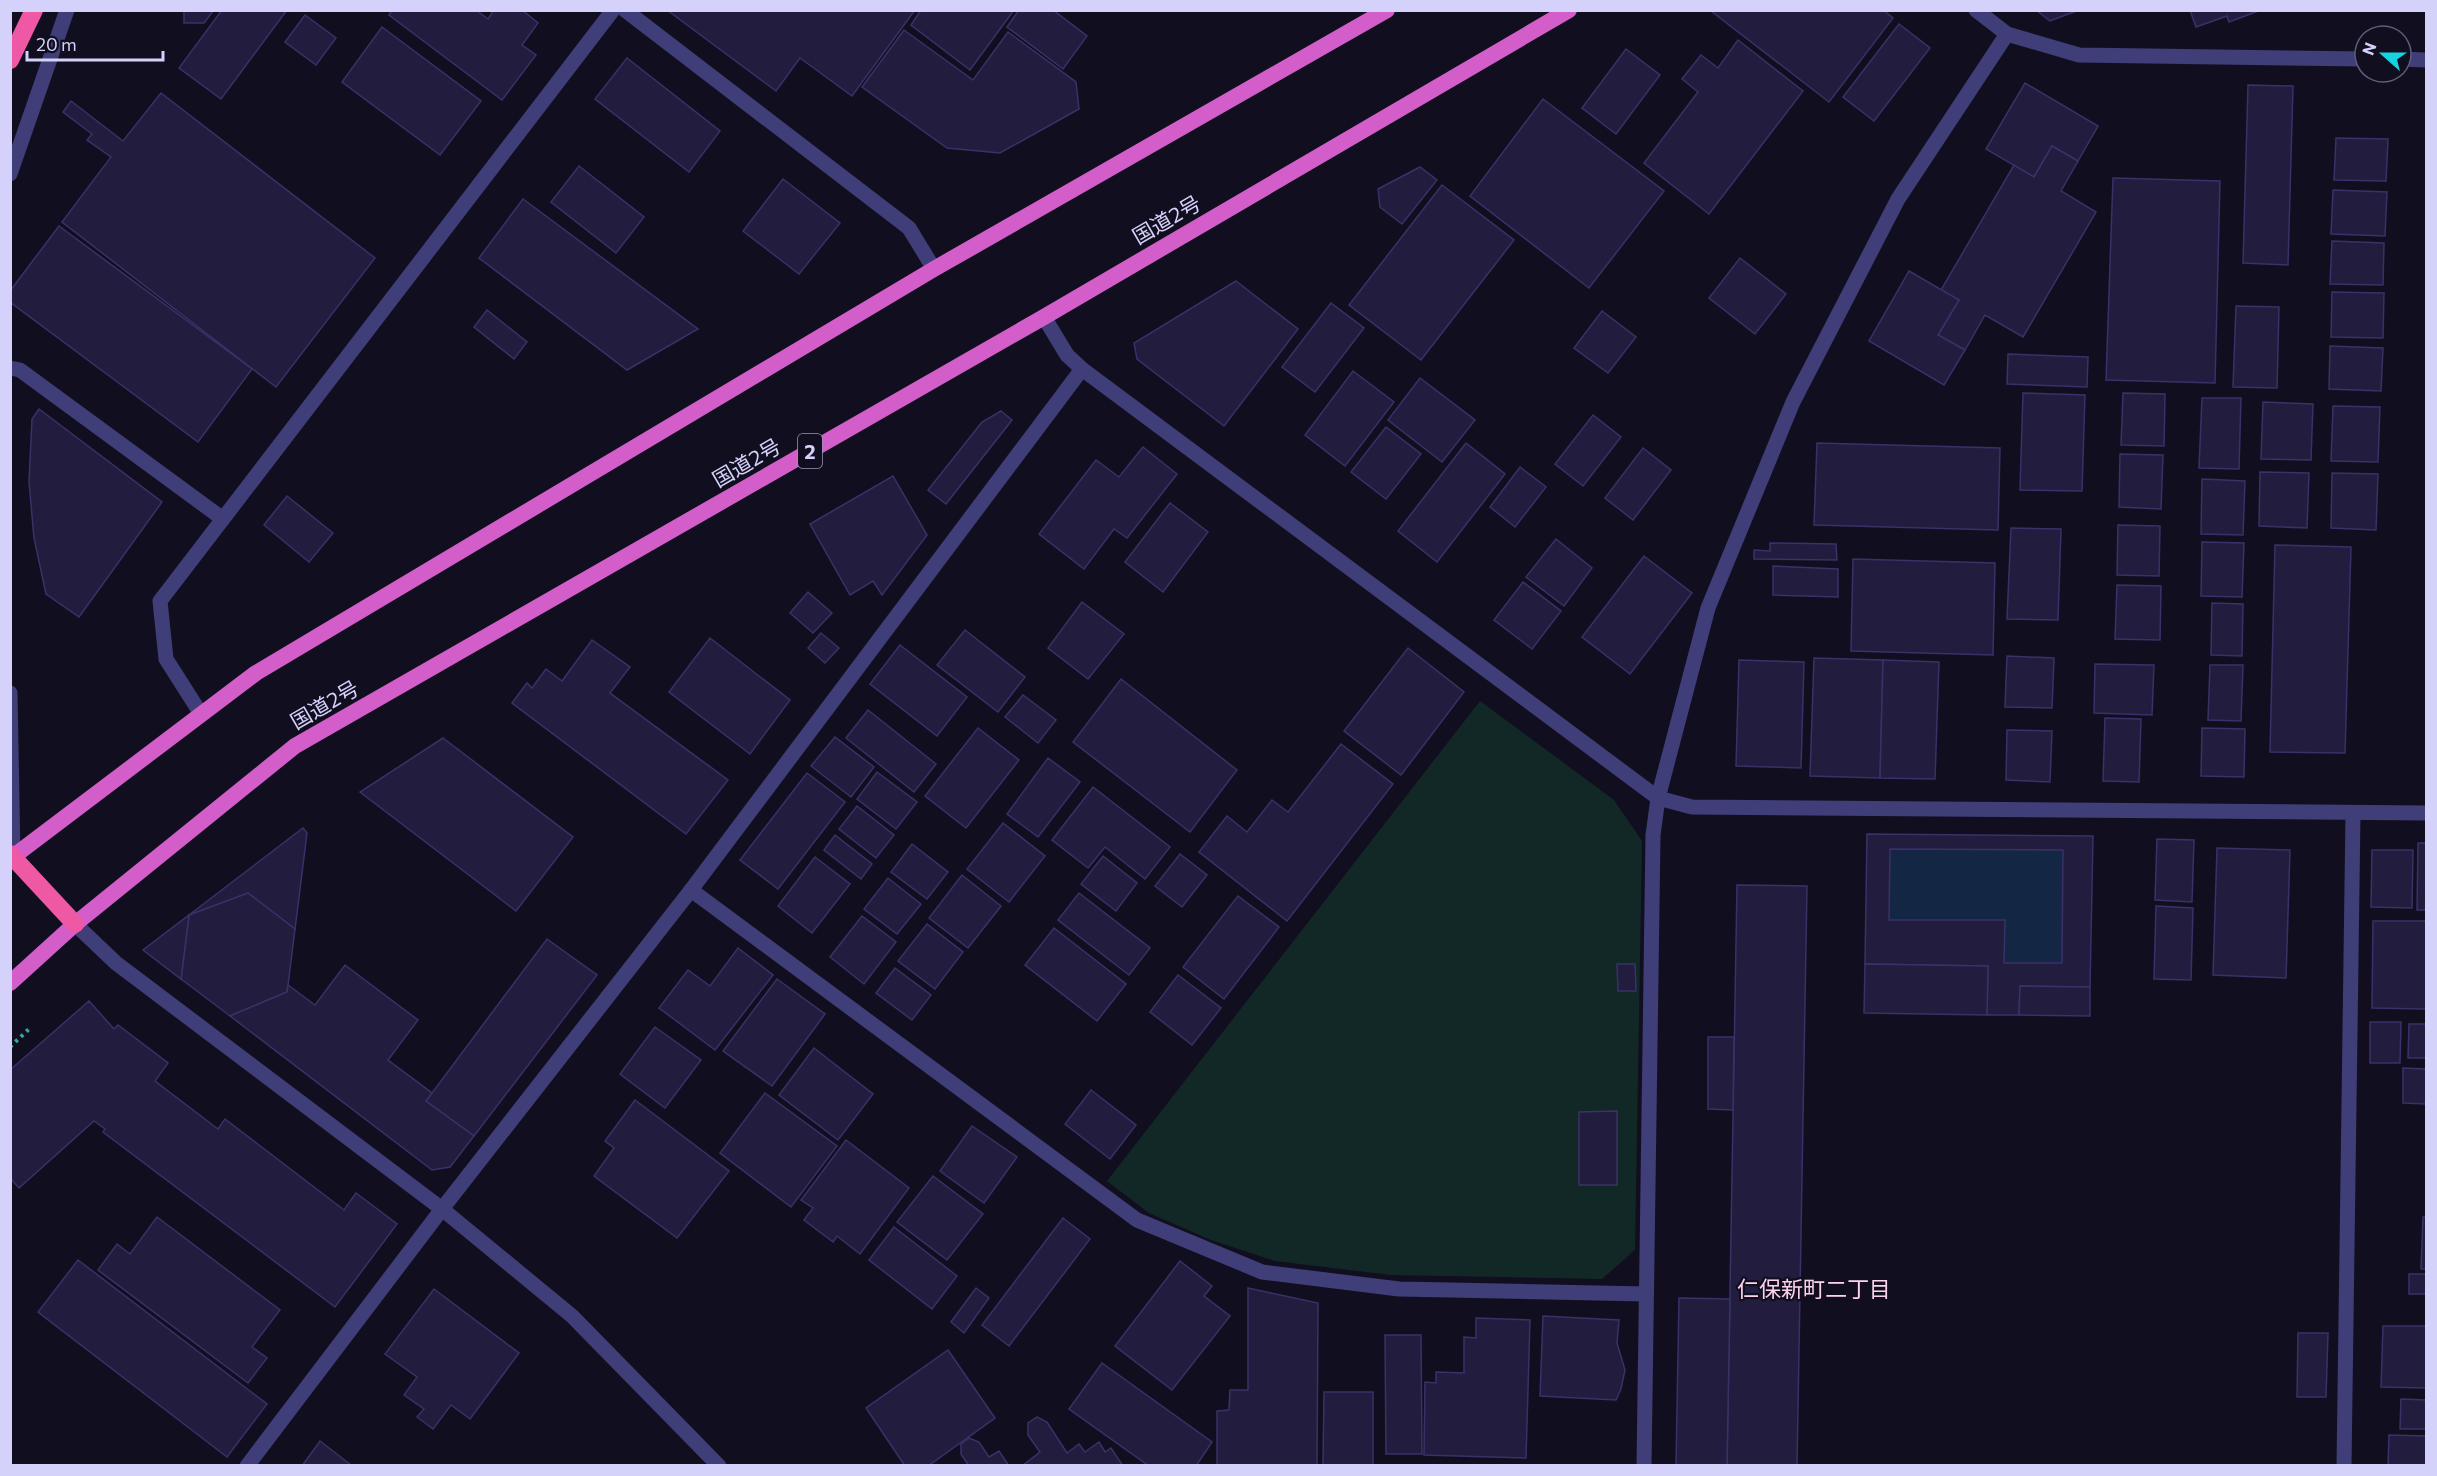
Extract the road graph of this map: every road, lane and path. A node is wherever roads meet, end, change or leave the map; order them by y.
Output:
1 (34, 10) edge
2 (67, 10) edge
3 (613, 10) edge
4 (625, 10) edge
5 (1388, 10) edge
6 (1569, 10) edge
7 (1976, 10) edge
8 (2007, 34) junction
9 (2353, 59) edge
10 (10, 60) edge
11 (10, 174) edge
12 (934, 269) junction
13 (1044, 317) junction
14 (10, 368) edge
15 (1082, 369) junction
16 (223, 519) junction
17 (10, 693) edge
18 (201, 714) junction
19 (1658, 798) junction
20 (2353, 813) junction
21 (2427, 813) edge
22 (11, 855) edge
23 (691, 890) junction
24 (75, 924) junction
25 (10, 983) edge
26 (29, 1029) dead end
27 (10, 1047) edge
28 (442, 1209) junction
29 (1646, 1294) junction
30 (247, 1466) edge
31 (720, 1466) edge
32 (1644, 1466) edge
33 (2344, 1466) edge

1 - 10 highway
2 - 11 street
3 - 16 street
4 - 12 street
5 - 12 highway
6 - 13 highway, 国道2号 / 2
7 - 8 street
8 - 9 street
8 - 19 street
12 - 18 highway
13 - 15 street
13 - 24 highway, 国道2号 / 2
14 - 16 street
15 - 19 street
15 - 23 street
16 - 18 street
17 - 22 street
18 - 22 highway
19 - 20 street
19 - 29 street
20 - 21 street
20 - 33 street
22 - 24 highway
23 - 28 street
23 - 29 street
24 - 25 highway, 国道2号 / 2
24 - 28 street
26 - 27 path
28 - 30 street
28 - 31 street
29 - 32 street

